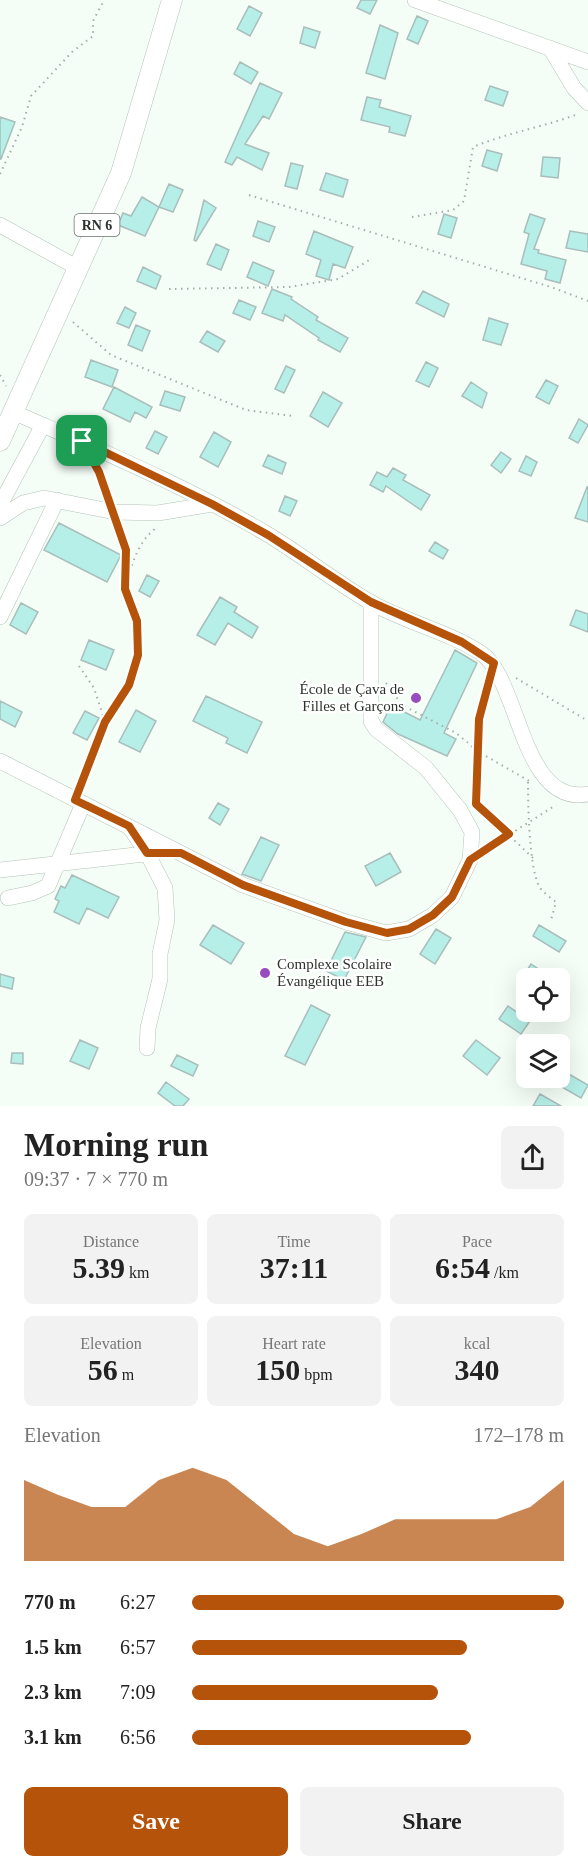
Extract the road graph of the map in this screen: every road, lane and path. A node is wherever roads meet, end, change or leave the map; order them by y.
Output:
1 (104, 0) edge
2 (172, 0) edge
3 (415, 0) edge
4 (550, 48) junction
5 (588, 62) edge
6 (588, 103) edge
7 (588, 111) edge
8 (0, 174) edge
9 (249, 195) dead end
10 (412, 217) dead end
11 (0, 225) edge
12 (371, 259) dead end
13 (78, 268) junction
14 (169, 290) dead end
15 (588, 301) edge
16 (61, 305) junction
17 (13, 412) junction
18 (293, 416) dead end
19 (43, 425) junction
20 (0, 441) edge
21 (82, 441) junction
22 (57, 500) junction
23 (212, 504) junction
24 (0, 505) edge
25 (115, 512) junction
26 (0, 518) edge
27 (157, 528) dead end
28 (125, 589) junction
29 (371, 602) junction
30 (0, 617) edge
31 (371, 663) junction
32 (494, 663) junction
33 (79, 666) dead end
34 (588, 721) edge
35 (105, 722) junction
36 (526, 746) junction
37 (479, 752) junction
38 (0, 761) edge
39 (528, 781) junction
40 (554, 787) junction
41 (588, 794) edge
42 (571, 795) junction
43 (468, 796) dead end
44 (79, 802) junction
45 (476, 804) junction
46 (528, 822) junction
47 (129, 826) junction
48 (472, 832) junction
49 (509, 834) junction
50 (147, 853) junction
51 (181, 853) junction
52 (534, 859) junction
53 (470, 860) junction
54 (59, 865) junction
55 (0, 870) edge
56 (8, 898) dead end
57 (551, 920) dead end
58 (147, 1048) dead end

1 - 8 path
2 - 13 main road, RN 6
3 - 4 street
4 - 5 street
4 - 6 street
7 - 10 path
9 - 15 path
11 - 13 street
12 - 14 path
13 - 16 main road, RN 6
16 - 17 main road, RN 6
16 - 18 path
17 - 19 street
17 - 20 main road, RN 6
19 - 21 street
19 - 24 street
21 - 23 street
21 - 25 path
22 - 25 street
22 - 26 street
22 - 30 street
23 - 25 street
23 - 29 street
25 - 28 path
27 - 28 path
28 - 35 path
29 - 31 street
29 - 32 street
31 - 37 path
31 - 48 street
32 - 34 path
32 - 36 street
32 - 37 path
33 - 35 path
35 - 44 path
36 - 39 path
36 - 40 street
37 - 39 path
37 - 45 path
38 - 44 street
39 - 40 path
39 - 46 path
40 - 42 street
41 - 42 street
42 - 46 path
43 - 45 path
44 - 47 street
44 - 54 street
45 - 48 path
45 - 49 path
46 - 49 path
46 - 52 path
47 - 50 street
47 - 51 street
48 - 53 street
49 - 52 path
49 - 53 path
50 - 51 street
50 - 54 street
50 - 58 street
51 - 53 street
52 - 57 path
54 - 55 street
54 - 56 street

